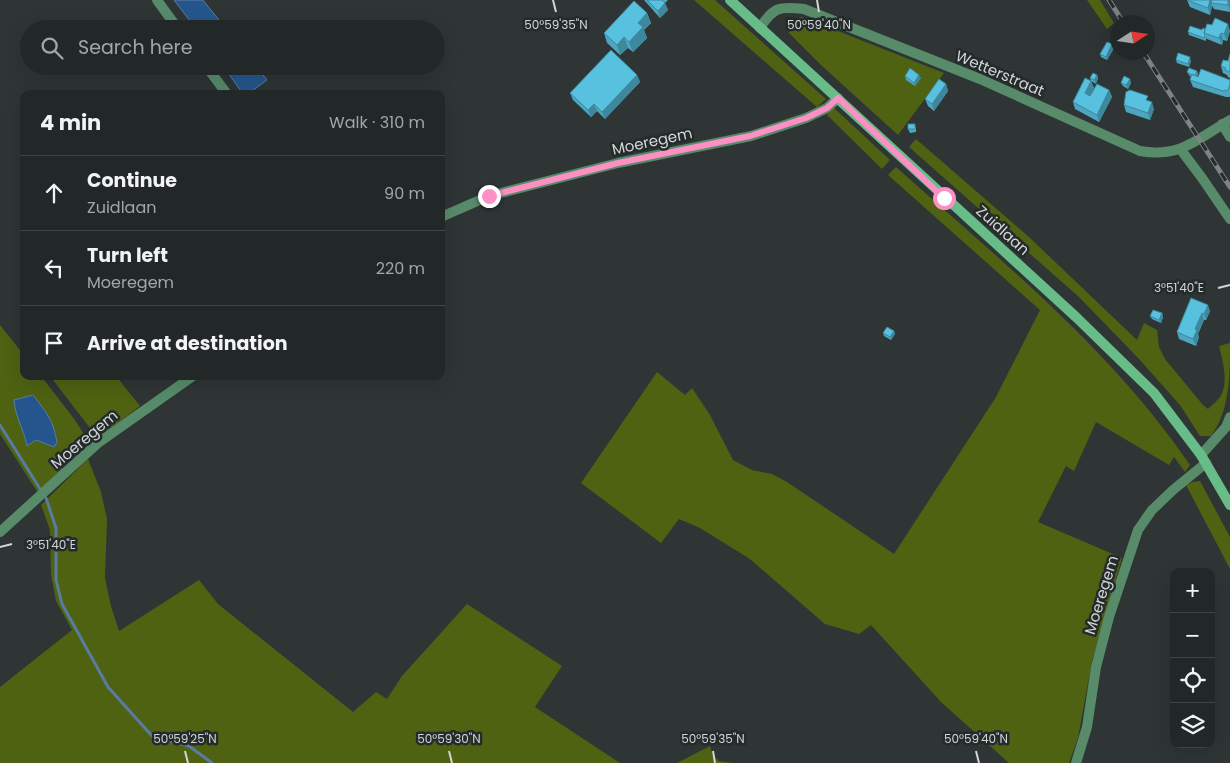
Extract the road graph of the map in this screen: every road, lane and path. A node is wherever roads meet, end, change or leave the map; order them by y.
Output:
1 (157, 0) edge
2 (730, 0) edge
3 (171, 20) edge
4 (760, 28) junction
5 (213, 75) edge
6 (224, 90) edge
7 (838, 98) junction
8 (1226, 122) edge
9 (1230, 137) edge
10 (1180, 150) junction
11 (445, 215) edge
12 (1230, 219) edge
13 (187, 380) edge
14 (1230, 417) edge
15 (1203, 459) junction
16 (1230, 505) edge
17 (0, 532) edge
18 (1076, 763) edge

1 - 3 street
2 - 4 main road, Zuidlaan
4 - 7 main road, Zuidlaan
4 - 10 street, Wetterstraat
5 - 6 street
7 - 11 street, Moeregem
7 - 15 main road, Zuidlaan
8 - 9 street
8 - 10 street, Wetterstraat
10 - 12 street
13 - 17 street, Moeregem
14 - 15 street, Moeregem
15 - 16 main road, Zuidlaan
15 - 18 street, Moeregem

